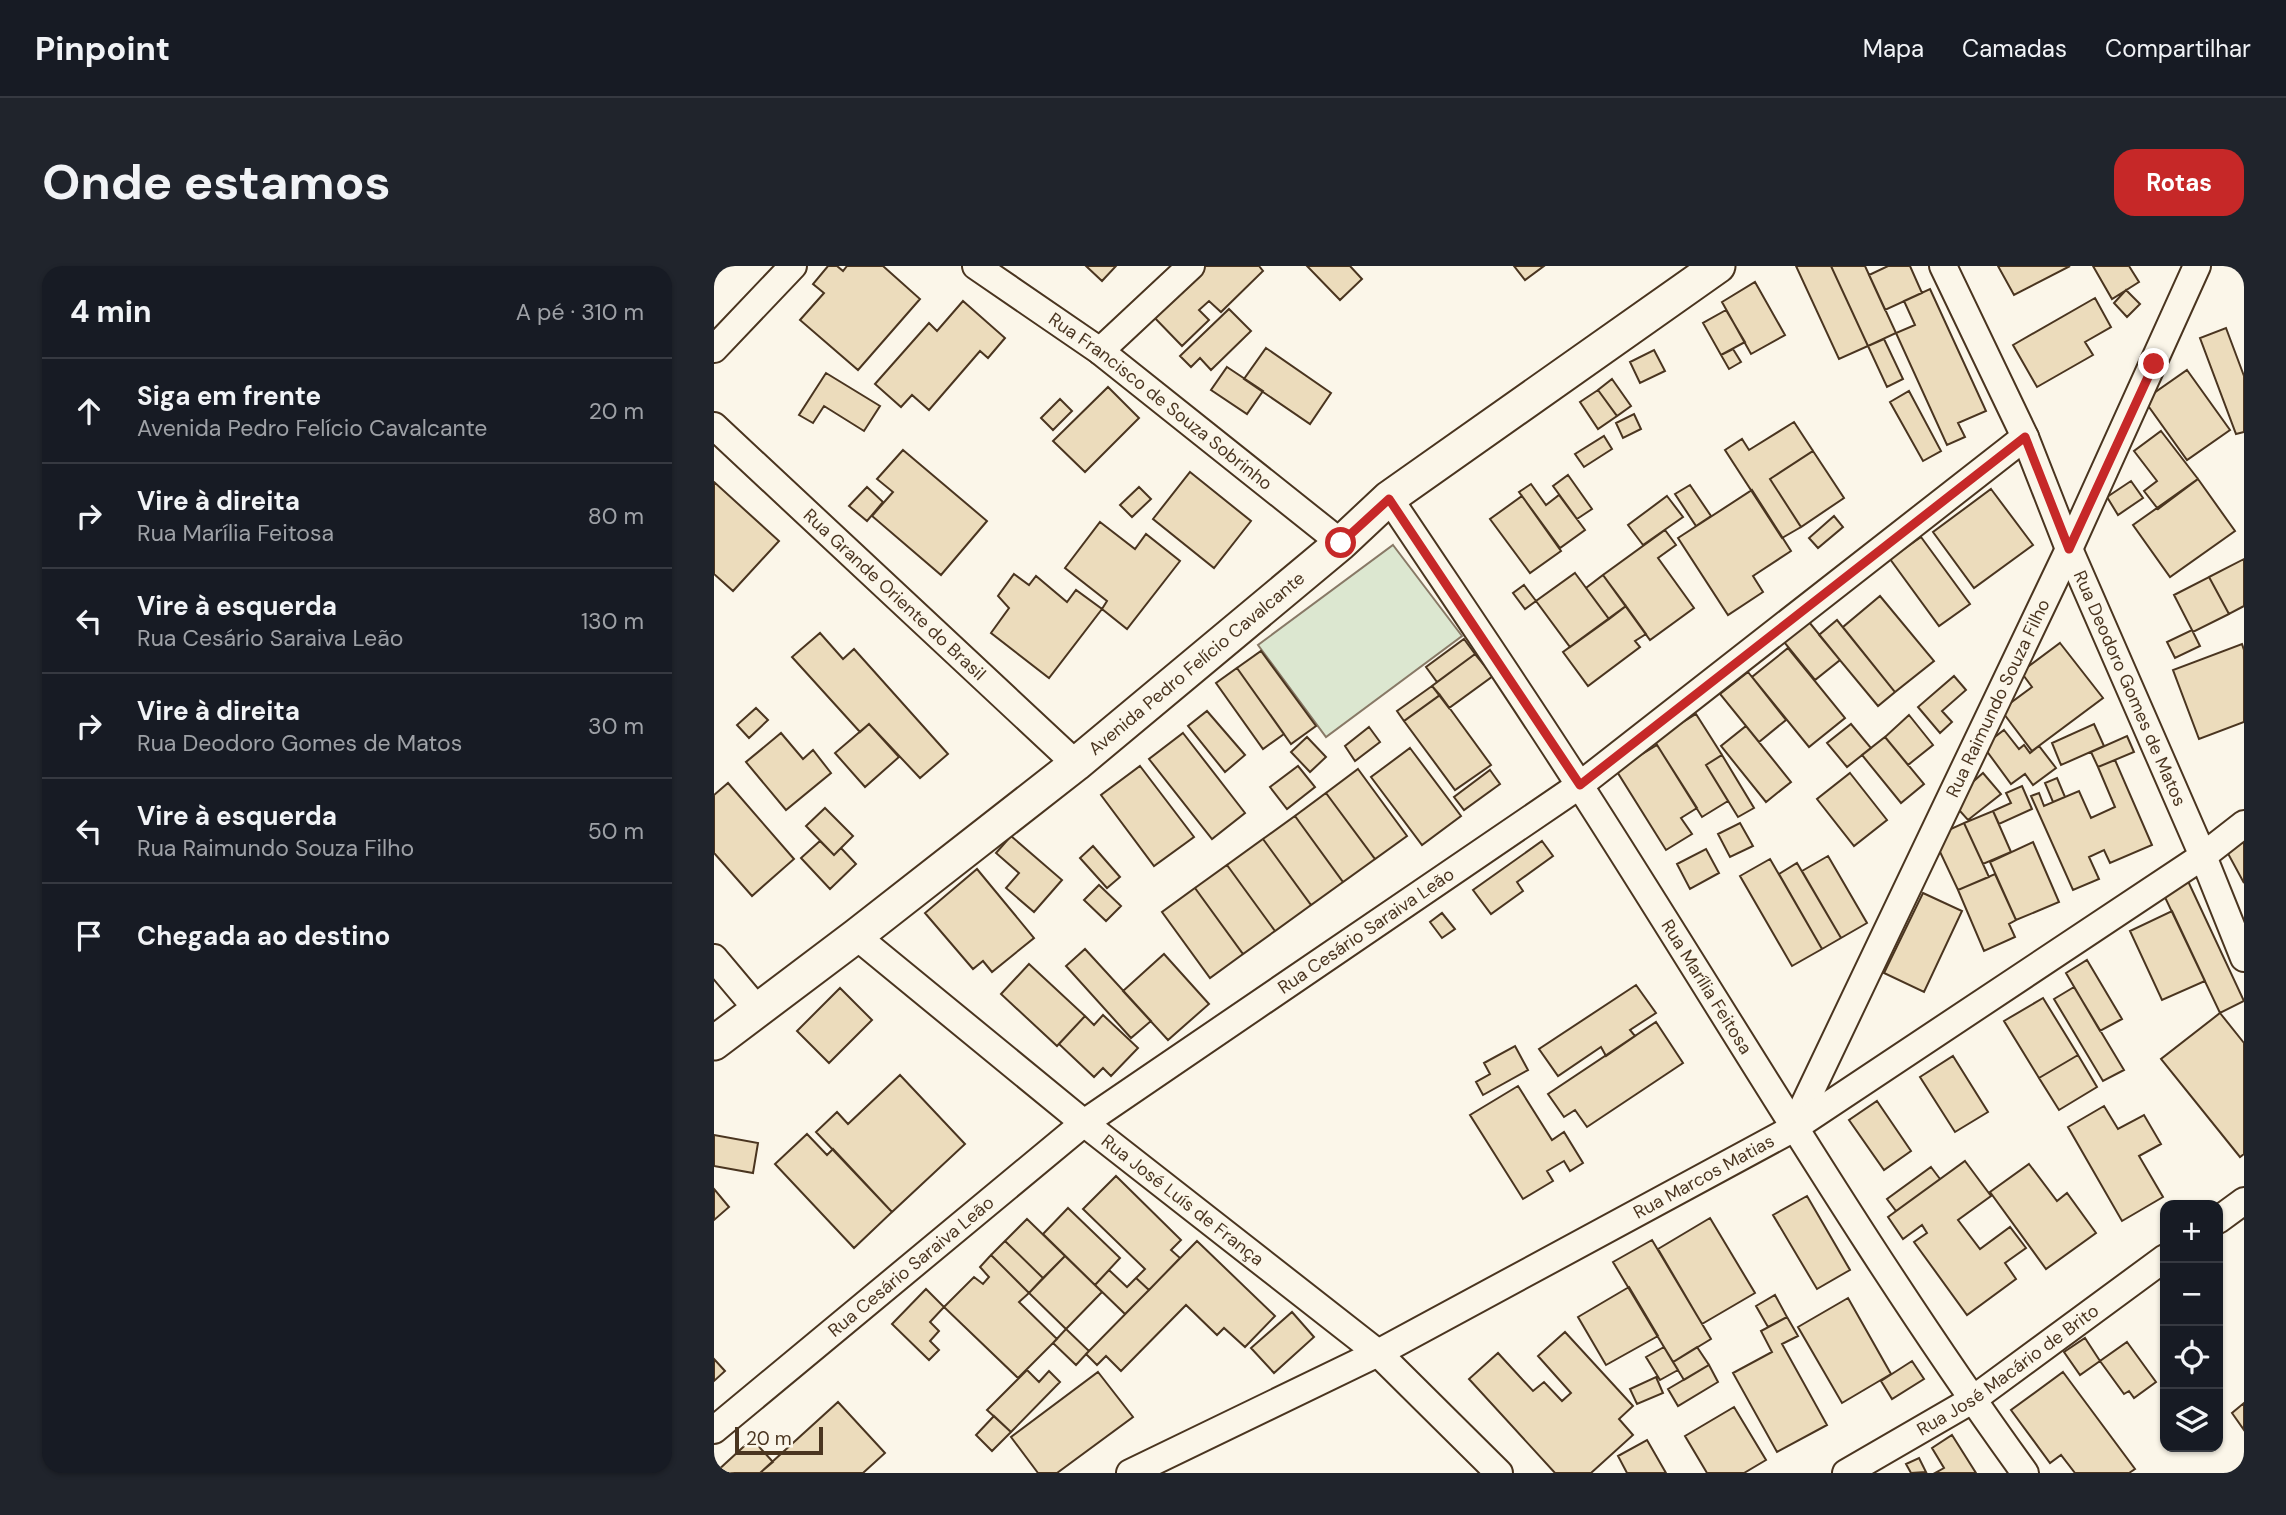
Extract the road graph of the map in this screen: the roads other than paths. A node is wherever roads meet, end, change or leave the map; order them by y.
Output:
1 (793, 266) edge
2 (976, 266) edge
3 (1191, 266) edge
4 (1718, 266) edge
5 (1943, 266) edge
6 (2197, 266) edge
7 (714, 349) edge
8 (1100, 351) junction
9 (714, 426) edge
10 (2025, 437) junction
11 (1389, 499) junction
12 (1341, 543) junction
13 (2069, 549) junction
14 (1076, 764) junction
15 (1580, 785) junction
16 (2244, 824) edge
17 (2203, 856) junction
18 (856, 936) junction
19 (714, 958) edge
20 (2244, 958) edge
21 (757, 1009) junction
22 (714, 1043) edge
23 (1084, 1123) junction
24 (1794, 1128) junction
25 (2244, 1201) edge
26 (2223, 1216) edge
27 (2160, 1262) edge
28 (1378, 1353) junction
29 (1972, 1400) junction
30 (714, 1430) edge
31 (1130, 1473) edge
32 (1499, 1473) edge
33 (1846, 1473) edge
34 (2025, 1473) edge

1 - 7 street
2 - 8 street, Rua Francisco de Souza Sobrinho
3 - 8 street
4 - 11 street, Avenida Pedro Felício Cavalcante
5 - 10 street, Rua Deodoro Gomes de Matos
6 - 13 street, Rua Raimundo Souza Filho
8 - 12 street, Rua Francisco de Souza Sobrinho
9 - 14 street, Rua Grande Oriente do Brasil
10 - 13 street, Rua Deodoro Gomes de Matos
10 - 15 street, Rua Cesário Saraiva Leão
11 - 12 street, Avenida Pedro Felício Cavalcante
11 - 15 street, Rua Marília Feitosa
12 - 14 street, Avenida Pedro Felício Cavalcante
13 - 17 street, Rua Deodoro Gomes de Matos
13 - 24 street, Rua Raimundo Souza Filho
14 - 18 street, Avenida Pedro Felício Cavalcante
15 - 23 street, Rua Cesário Saraiva Leão
15 - 24 street, Rua Marília Feitosa
16 - 17 street, Rua Marcos Matias
17 - 20 street, Rua Deodoro Gomes de Matos
17 - 24 street, Rua Marcos Matias
18 - 21 street, Avenida Pedro Felício Cavalcante
18 - 23 street, Rua José Luís de França
19 - 21 street
21 - 22 street, Avenida Pedro Felício Cavalcante
23 - 28 street, Rua José Luís de França
23 - 30 street, Rua Cesário Saraiva Leão
24 - 28 street, Rua Marcos Matias
24 - 29 street, Rua Marília Feitosa
25 - 26 street
27 - 29 street, Rua José Macário de Brito
28 - 31 street, Rua Marcos Matias
28 - 32 street, Rua José Luís de França
29 - 33 street, Rua José Macário de Brito
29 - 34 street, Rua Marília Feitosa

